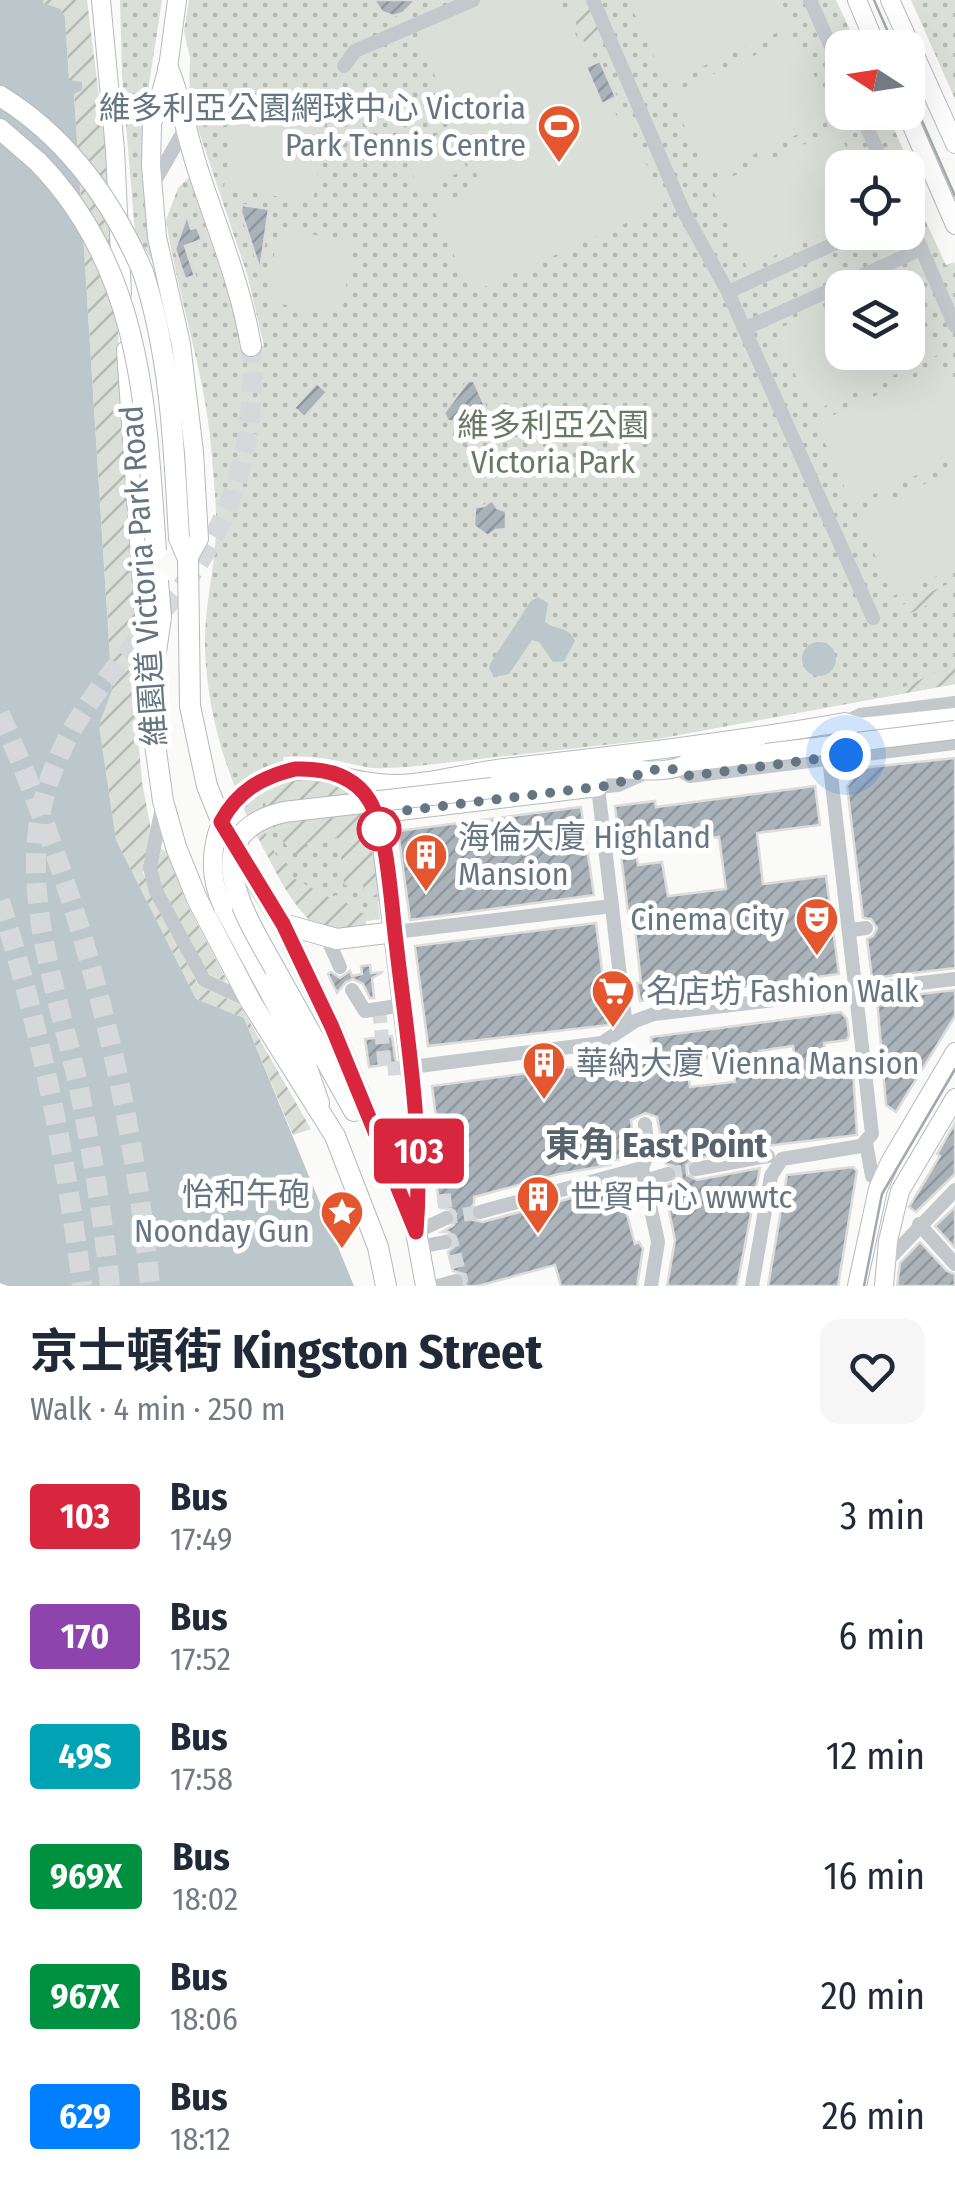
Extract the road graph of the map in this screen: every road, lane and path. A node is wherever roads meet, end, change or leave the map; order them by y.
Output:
1 (102, 0) edge
2 (177, 0) edge
3 (474, 0) edge
4 (593, 0) edge
5 (810, 0) edge
6 (856, 0) edge
7 (890, 0) edge
8 (869, 30) edge
9 (825, 34) edge
10 (344, 66) dead end
11 (168, 68) junction
12 (0, 96) edge
13 (186, 127) junction
14 (0, 129) edge
15 (914, 130) edge
16 (955, 144) edge
17 (152, 187) junction
18 (955, 224) edge
19 (825, 248) edge
20 (919, 250) edge
21 (921, 250) edge
22 (728, 292) junction
23 (955, 326) edge
24 (744, 328) junction
25 (250, 346) tunnel mouth
26 (188, 559) junction
27 (873, 618) dead end
28 (153, 673) junction
29 (955, 703) edge
30 (955, 717) edge
31 (848, 724) junction
32 (955, 730) edge
33 (955, 743) edge
34 (829, 758) junction
35 (683, 766) junction
36 (597, 779) junction
37 (351, 780) junction
38 (163, 801) junction
39 (379, 829) junction
40 (612, 906) junction
41 (283, 924) junction
42 (395, 932) junction
43 (327, 938) junction
44 (340, 967) dead end
45 (955, 979) edge
46 (352, 990) dead end
47 (858, 990) junction
48 (252, 1002) junction
49 (403, 1005) junction
50 (626, 1028) junction
51 (955, 1052) edge
52 (411, 1067) junction
53 (955, 1098) edge
54 (324, 1112) junction
55 (645, 1124) dead end
56 (860, 1145) junction
57 (419, 1157) junction
58 (775, 1158) junction
59 (441, 1161) dead end
60 (387, 1166) junction
61 (696, 1169) tunnel mouth
62 (643, 1174) junction
63 (668, 1174) tunnel mouth
64 (872, 1176) dead end
65 (955, 1190) edge
66 (480, 1212) tunnel mouth
67 (446, 1218) dead end
68 (919, 1224) junction
69 (417, 1239) junction
70 (445, 1242) dead end
71 (888, 1259) junction
72 (955, 1264) edge
73 (456, 1281) dead end
74 (386, 1286) edge
75 (426, 1286) edge
76 (438, 1286) edge
77 (651, 1286) edge
78 (752, 1286) edge
79 (857, 1286) edge
80 (884, 1286) edge

1 - 28 main road, 維園道 Victoria Park Road
2 - 11 main road, 維園道 Victoria Park Road
3 - 10 street
4 - 22 street
5 - 9 street
6 - 8 main road
7 - 16 main road
11 - 13 highway
11 - 17 main road, 維園道 Victoria Park Road
12 - 26 highway, bridge
13 - 17 street
13 - 25 highway
14 - 28 highway, bridge
15 - 18 main road
17 - 26 main road, 維園道 Victoria Park Road
19 - 22 street
20 - 24 street
21 - 23 street
22 - 24 street
24 - 27 street
26 - 41 highway, 維園道 Victoria Park Road
28 - 38 highway, 維園道 Victoria Park Road
29 - 31 street
30 - 31 main road
31 - 34 street
31 - 37 main road
32 - 35 main road, bridge
33 - 34 street
34 - 35 street
34 - 47 street
35 - 36 main road
36 - 39 main road
36 - 40 street
36 - 60 highway, bridge
37 - 39 main road
37 - 54 main road, bridge
38 - 48 highway, 維園道 Victoria Park Road
38 - 48 street
39 - 42 main road
40 - 42 street
40 - 50 street
41 - 43 highway
41 - 60 highway, 維園道 Victoria Park Road
42 - 43 highway
42 - 49 main road
43 - 44 street
45 - 47 street
46 - 49 street
47 - 50 street
47 - 56 street
48 - 54 highway, 維園道 Victoria Park Road
49 - 52 main road
50 - 52 street
51 - 79 main road
52 - 57 main road
53 - 71 main road
54 - 74 highway, 維園道 Victoria Park Road
55 - 62 street
56 - 58 street
56 - 64 street
57 - 59 street
57 - 69 main road
58 - 61 street
58 - 78 street
60 - 69 highway, 維園道 Victoria Park Road
62 - 63 street
62 - 66 street
62 - 77 street
65 - 68 street
67 - 69 street
68 - 71 street
68 - 72 street
69 - 70 street
69 - 75 highway, 維園道 Victoria Park Road
71 - 80 main road
73 - 76 street

